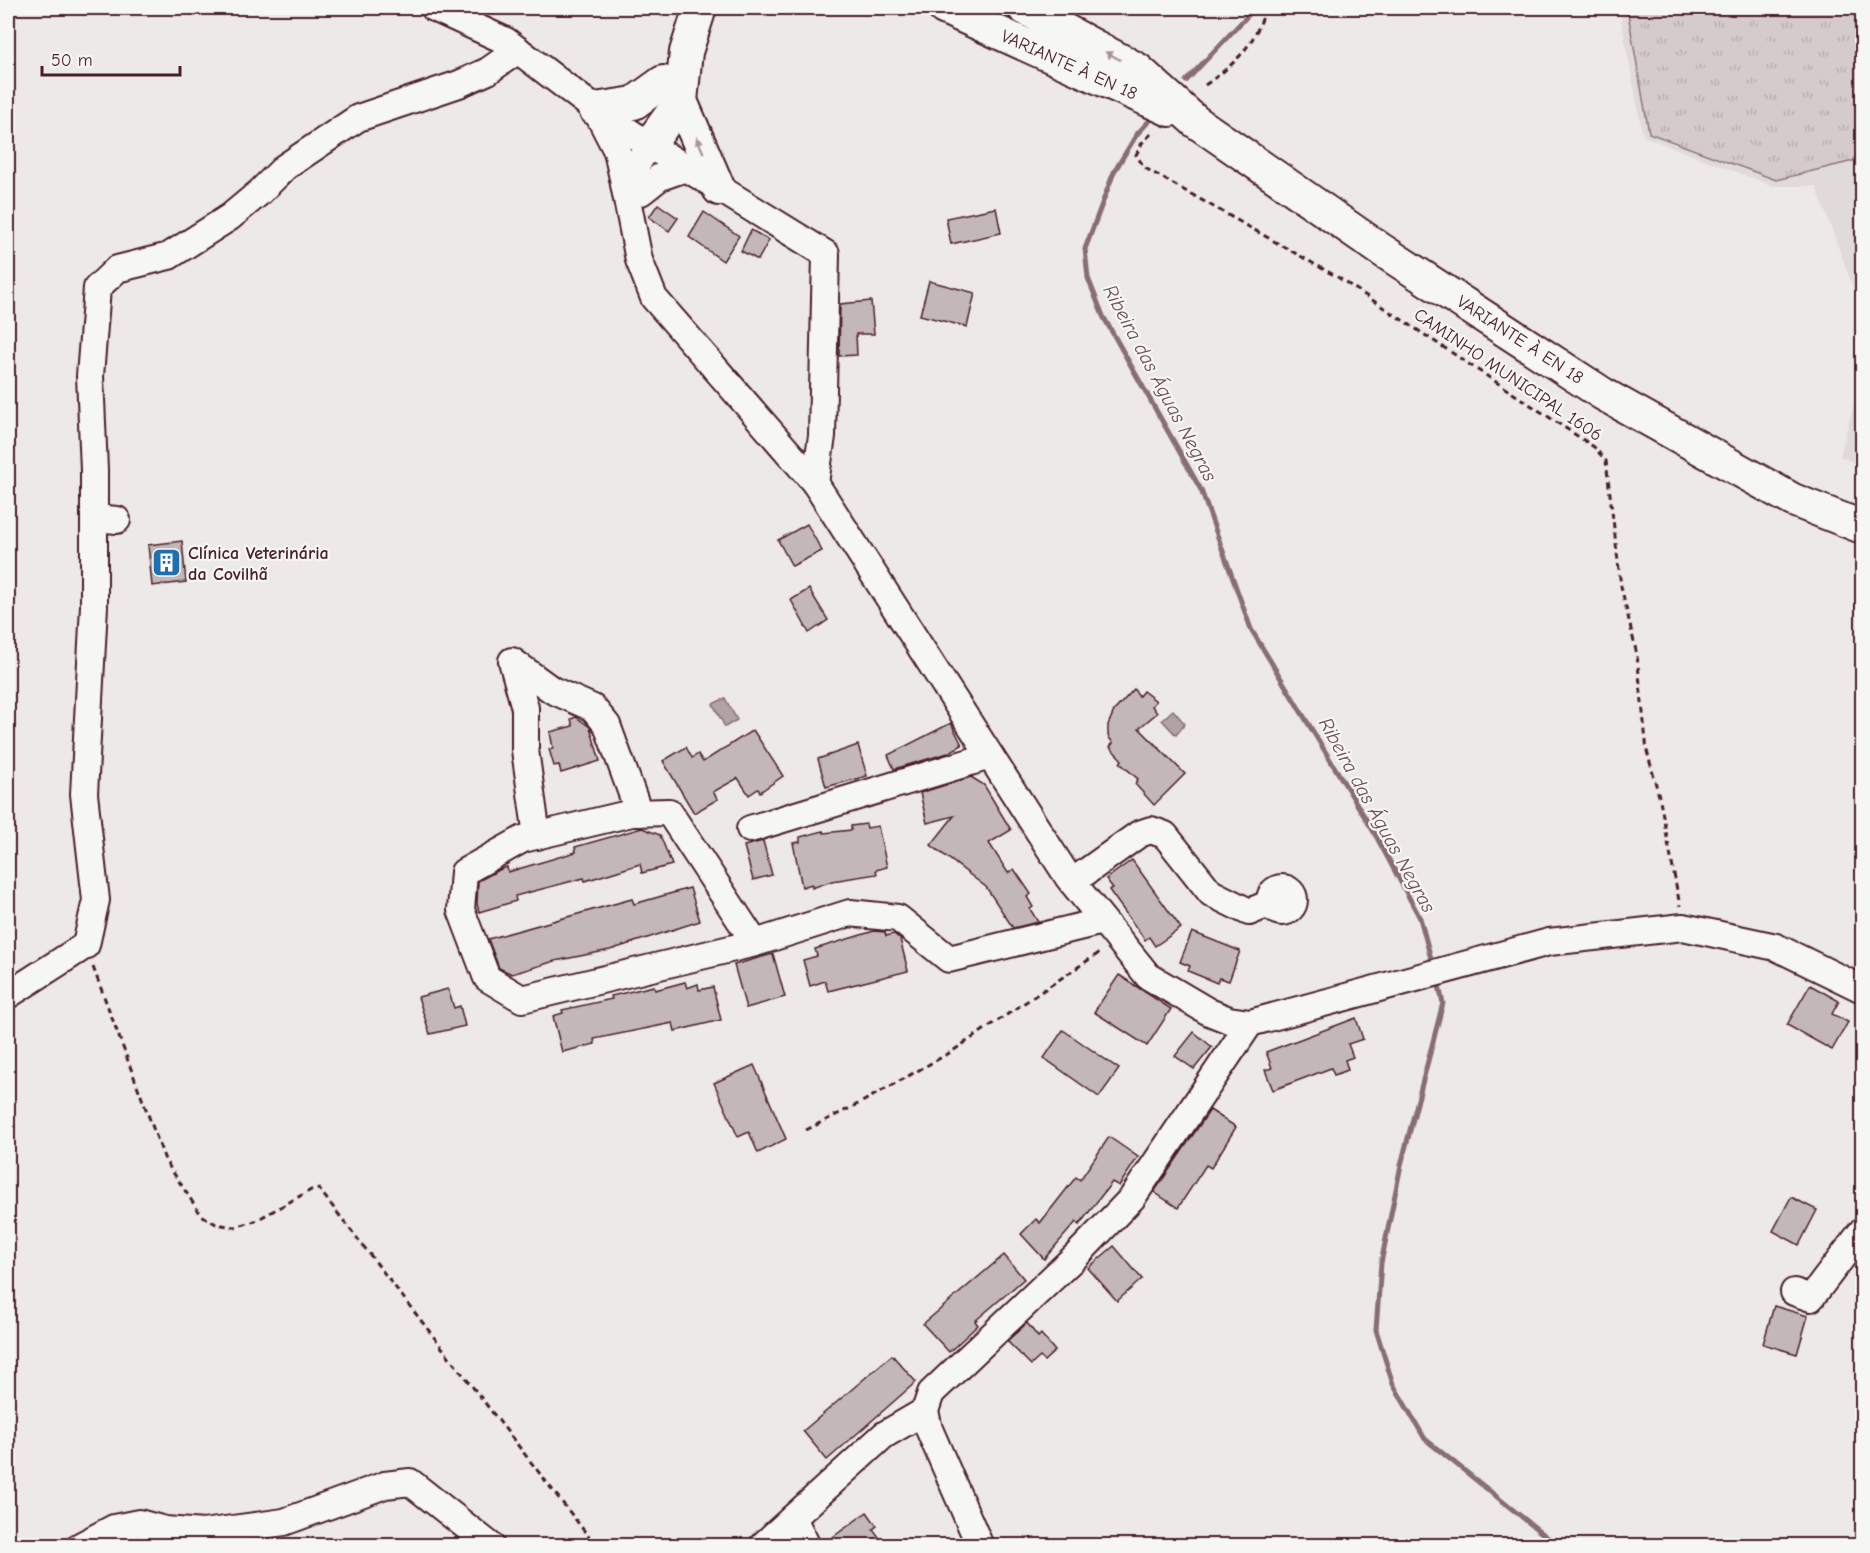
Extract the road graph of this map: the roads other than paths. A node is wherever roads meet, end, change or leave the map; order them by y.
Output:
1 (434, 8) edge
2 (700, 8) edge
3 (944, 8) edge
4 (1024, 8) edge
5 (518, 50) junction
6 (672, 92) junction
7 (595, 109) junction
8 (1195, 121) junction
9 (649, 145) junction
10 (686, 168) junction
11 (633, 188) junction
12 (719, 189) junction
13 (815, 483) junction
14 (1863, 526) edge
15 (990, 756) junction
16 (639, 813) junction
17 (750, 829) dead end
18 (537, 836) junction
19 (1072, 882) junction
20 (1271, 903) dead end
21 (1109, 927) junction
22 (755, 943) junction
23 (1863, 989) edge
24 (8, 995) edge
25 (1250, 1023) junction
26 (1863, 1231) edge
27 (1794, 1292) dead end
28 (925, 1411) junction
29 (793, 1518) junction
30 (80, 1545) edge
31 (491, 1545) edge
32 (762, 1545) edge
33 (807, 1545) edge
34 (980, 1545) edge

1 - 5 street
2 - 6 main road
3 - 8 main road, VARIANTE À EN 18
8 -> 4 main road, VARIANTE À EN 18
5 - 7 street
5 - 24 street
6 - 7 main road
6 - 9 main road
12 -> 6 main road
7 - 9 street
7 - 11 street
8 - 14 main road, VARIANTE À EN 18
9 - 10 street
9 - 11 street
10 - 11 street
10 - 12 street
11 - 13 street
12 - 13 street
13 - 15 street
15 - 17 street
15 - 19 street
16 - 18 street
16 - 18 street
16 - 22 street
18 - 22 street
19 - 20 street
19 - 21 street
21 - 22 street
21 - 25 street
23 - 25 street
25 - 28 street
26 - 27 street
28 - 29 street
28 - 34 street
29 - 32 street
29 - 33 street
30 - 31 street

